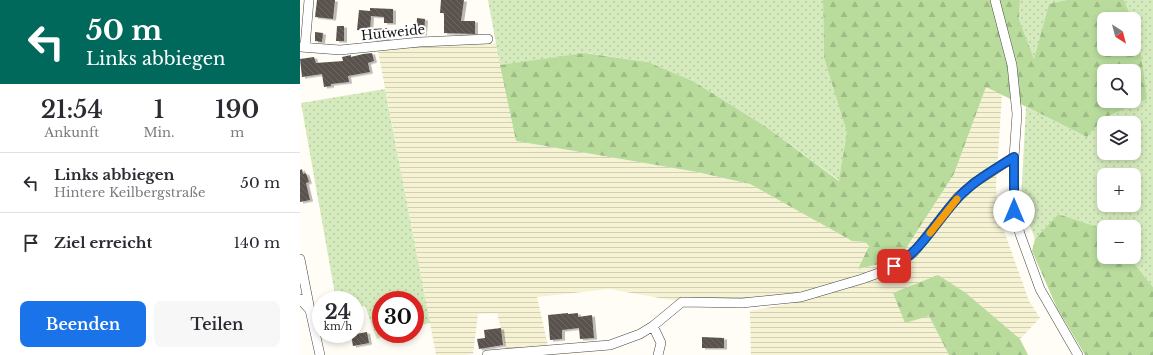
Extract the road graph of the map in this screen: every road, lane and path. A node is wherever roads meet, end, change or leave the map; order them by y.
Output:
1 (310, 0) edge
2 (996, 0) edge
3 (488, 39) dead end
4 (302, 47) edge
5 (1014, 157) junction
6 (300, 259) edge
7 (300, 299) edge
8 (310, 310) junction
9 (653, 326) junction
10 (320, 355) edge
11 (487, 355) edge
12 (658, 355) edge
13 (1078, 355) edge

1 - 4 street
2 - 5 street
3 - 4 street, Hutweide
5 - 9 street
5 - 13 street
6 - 8 street
7 - 8 street
8 - 10 street
9 - 11 street
9 - 12 street

